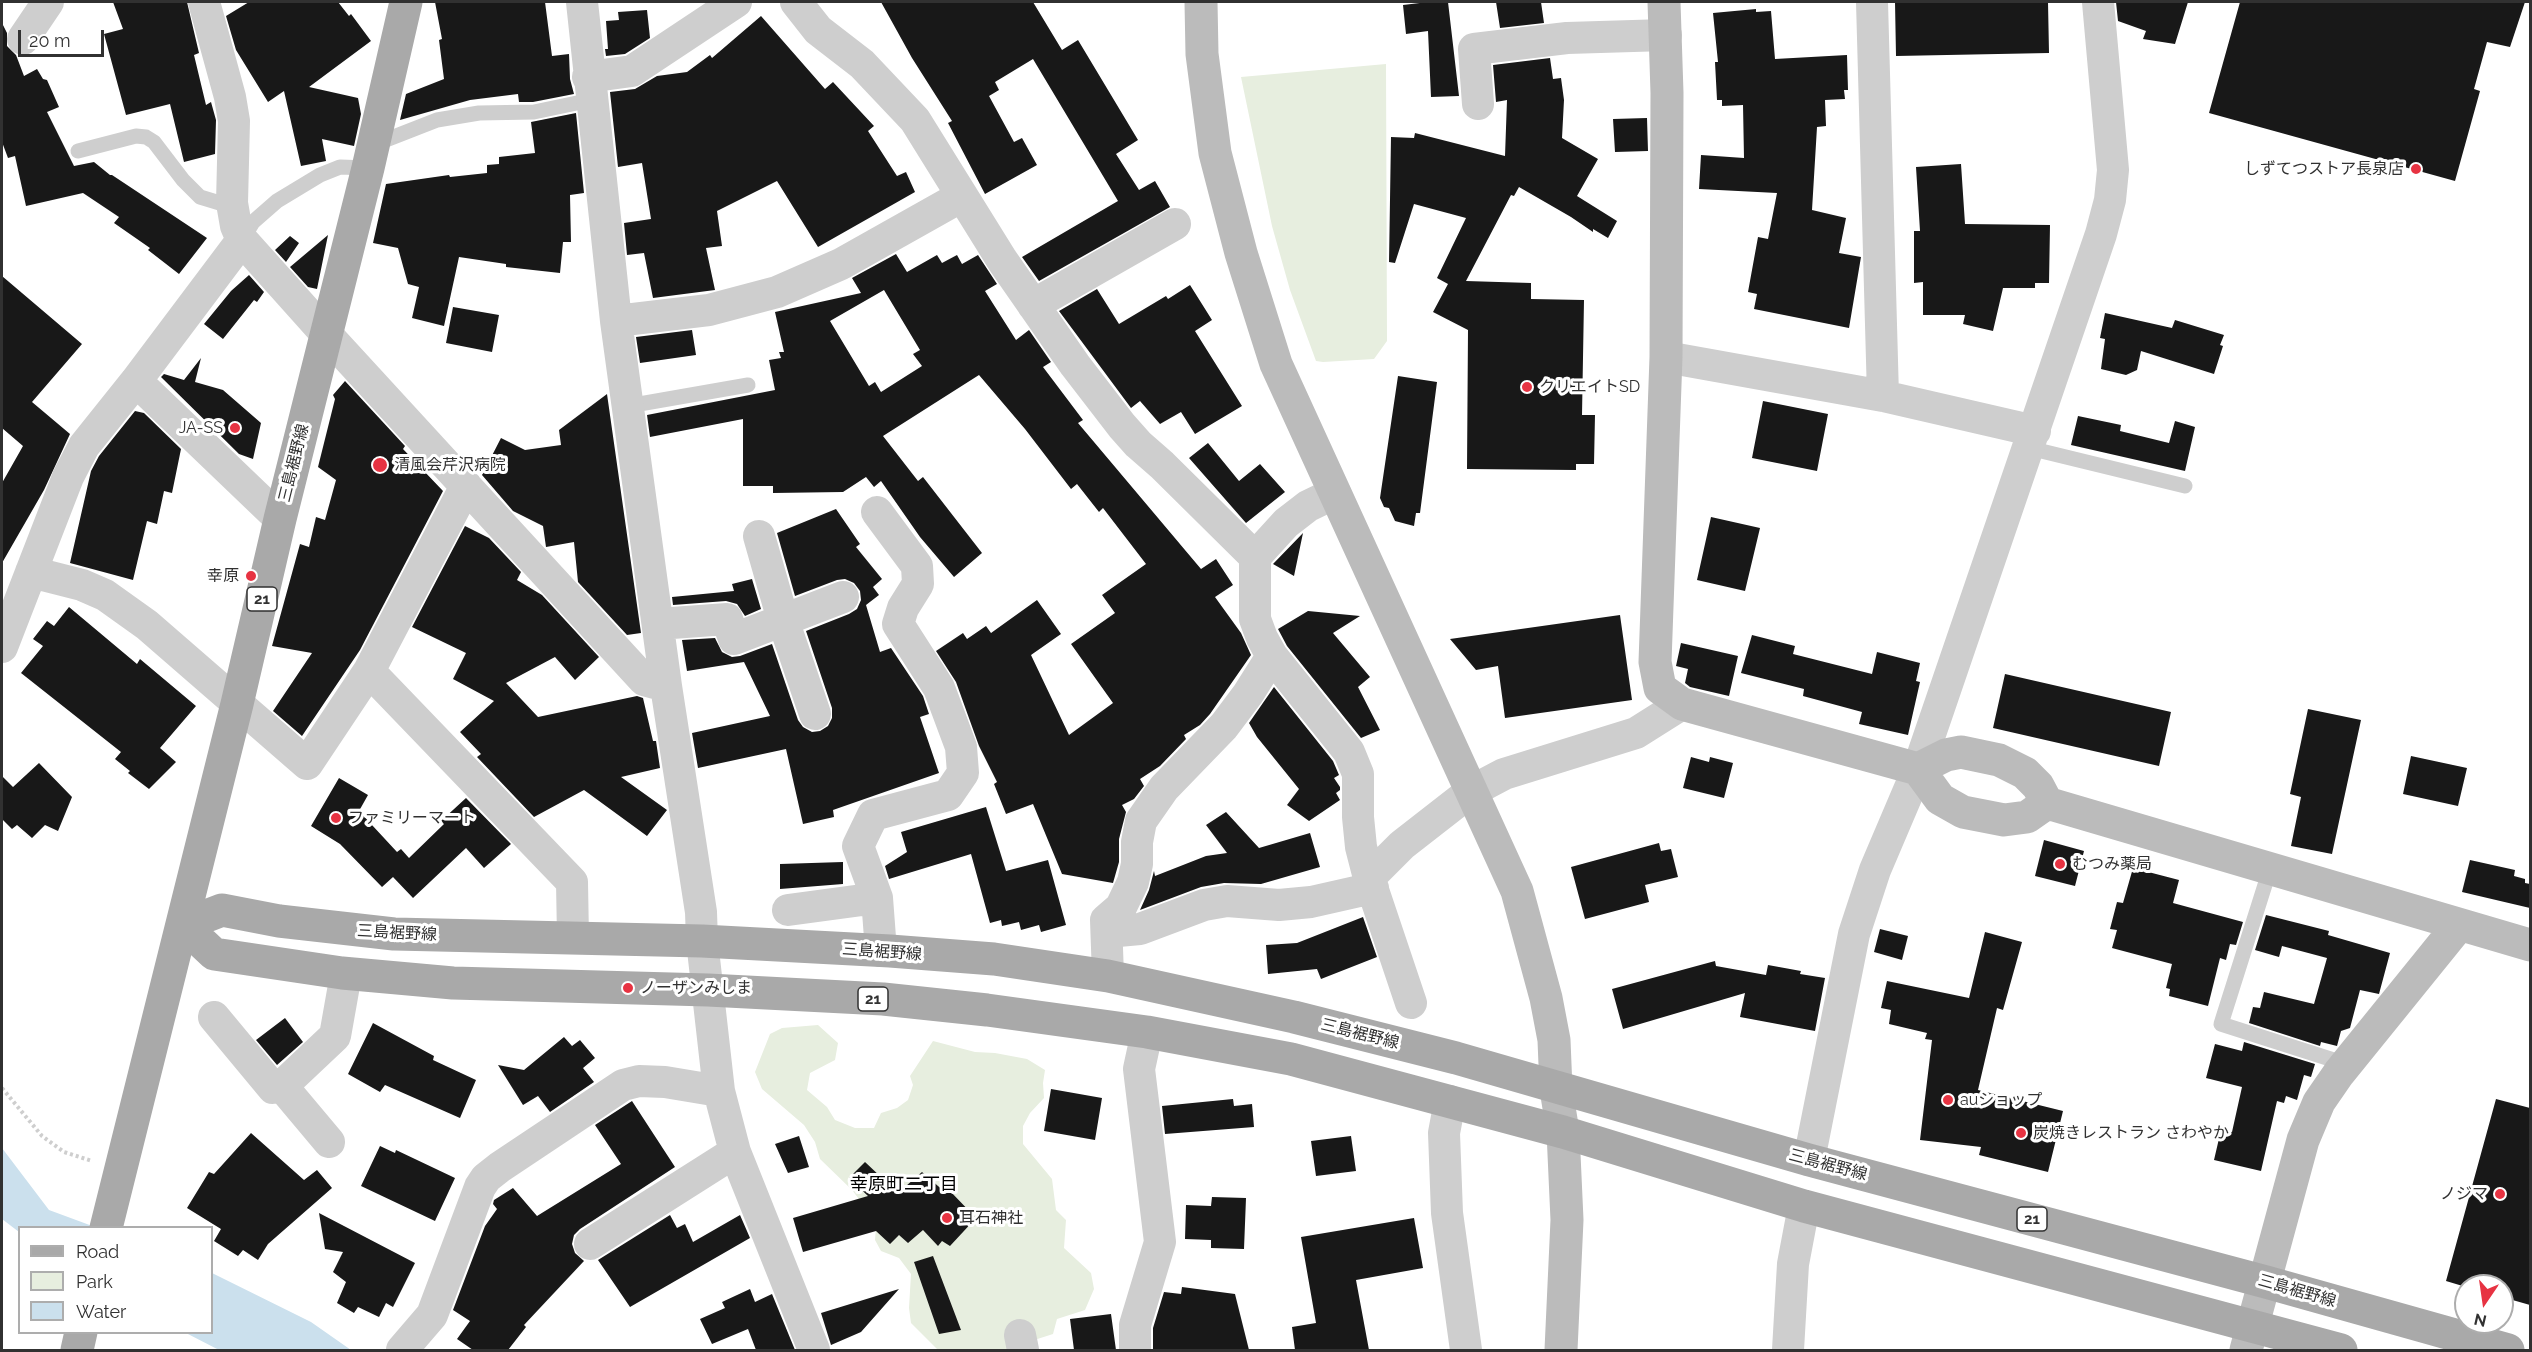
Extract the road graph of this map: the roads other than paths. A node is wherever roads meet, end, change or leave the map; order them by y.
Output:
1 (48, 2) edge
2 (204, 2) edge
3 (405, 2) edge
4 (582, 2) edge
5 (736, 2) edge
6 (796, 2) edge
7 (1201, 2) edge
8 (1664, 2) edge
9 (1872, 2) edge
10 (2098, 2) edge
11 (1666, 35) junction
12 (23, 39) dead end
13 (590, 89) junction
14 (1478, 104) dead end
15 (78, 151) dead end
16 (370, 156) junction
17 (963, 196) junction
18 (233, 207) junction
19 (1175, 224) dead end
20 (242, 240) junction
21 (1033, 305) junction
22 (616, 321) junction
23 (327, 335) junction
24 (1666, 357) junction
25 (136, 381) junction
26 (747, 385) dead end
27 (1883, 396) junction
28 (628, 406) junction
29 (2032, 440) junction
30 (466, 486) junction
31 (2185, 486) dead end
32 (1335, 493) junction
33 (877, 512) dead end
34 (280, 519) junction
35 (759, 536) dead end
36 (1255, 557) junction
37 (19, 579) edge
38 (843, 597) dead end
39 (783, 620) junction
40 (658, 624) junction
41 (2, 647) edge
42 (1272, 656) junction
43 (369, 671) junction
44 (666, 686) junction
45 (237, 704) junction
46 (1682, 704) junction
47 (816, 714) dead end
48 (1918, 769) junction
49 (1470, 792) junction
50 (2047, 803) junction
51 (2270, 869) junction
52 (1371, 883) junction
53 (877, 898) junction
54 (788, 910) dead end
55 (183, 925) junction
56 (2458, 926) junction
57 (1107, 933) junction
58 (573, 938) junction
59 (702, 941) junction
60 (2530, 945) edge
61 (881, 951) junction
62 (346, 974) junction
63 (1108, 976) junction
64 (708, 990) junction
65 (1411, 1003) dead end
66 (214, 1017) dead end
67 (1146, 1032) junction
68 (2346, 1064) junction
69 (282, 1086) junction
70 (1556, 1089) junction
71 (719, 1091) junction
72 (1450, 1101) junction
73 (1563, 1132) junction
74 (329, 1142) dead end
75 (735, 1152) junction
76 (1809, 1160) junction
77 (1804, 1206) junction
78 (106, 1226) edge
79 (590, 1244) dead end
80 (2266, 1282) junction
81 (2249, 1339) edge
82 (402, 1350) edge
83 (813, 1350) edge
84 (1135, 1350) edge
85 (1466, 1350) edge
86 (1561, 1350) edge
87 (1788, 1350) edge
88 (2341, 1350) edge
89 (2508, 1350) edge

1 - 12 street
2 - 18 street
3 - 16 main road, 三島裾野線 / 21
4 - 13 street
5 - 13 street
6 - 17 street
7 - 32 street
8 - 11 street
9 - 27 street
10 - 29 street
11 - 14 street
11 - 24 street
13 - 16 lane
13 - 22 street
15 - 18 lane
16 - 20 lane
16 - 23 main road, 三島裾野線 / 21
17 - 21 street
17 - 22 street
18 - 20 street
19 - 21 street
20 - 23 street
20 - 25 street
21 - 36 street
22 - 28 street
23 - 30 street
23 - 34 main road, 三島裾野線 / 21
24 - 27 street
24 - 46 street
25 - 34 street
25 - 37 street
26 - 28 lane
27 - 29 street
28 - 40 street
29 - 31 lane
29 - 48 street
30 - 43 street
30 - 44 street
32 - 36 street
32 - 49 street
33 - 53 street
34 - 45 main road, 三島裾野線 / 21
35 - 39 street
36 - 42 street
37 - 41 street
37 - 45 street
38 - 39 street
39 - 40 street
39 - 47 street
40 - 44 street
42 - 52 street
42 - 57 street
43 - 45 street
43 - 58 street
44 - 59 street
45 - 55 main road, 三島裾野線 / 21
46 - 48 street
46 - 49 street
48 - 50 street
48 - 50 street
48 - 76 street
49 - 52 street
49 - 70 street
50 - 51 street
51 - 56 street
51 - 68 lane
52 - 57 street
52 - 65 street
53 - 54 street
53 - 61 street
55 - 58 main road, 三島裾野線 / 21
55 - 62 main road, 21
55 - 78 main road, 三島裾野線 / 21
56 - 60 street
56 - 68 street
57 - 63 street
58 - 59 main road, 三島裾野線 / 21
59 - 61 main road, 三島裾野線 / 21
59 - 64 street
61 - 63 main road, 三島裾野線 / 21
62 - 64 main road, 21
62 - 69 street
63 - 70 main road, 三島裾野線 / 21
64 - 67 main road, 21
64 - 71 street
66 - 69 street
67 - 72 main road, 21
67 - 84 street
68 - 80 street
69 - 74 street
70 - 73 street
70 - 76 main road, 三島裾野線 / 21
71 - 75 street
71 - 82 street
72 - 73 main road, 21
72 - 85 street
73 - 77 main road, 21
73 - 86 street
75 - 79 street
75 - 83 street
76 - 80 main road, 三島裾野線 / 21
77 - 81 main road, 21
77 - 87 street
80 - 81 street
80 - 89 main road, 三島裾野線 / 21
81 - 88 main road, 21

